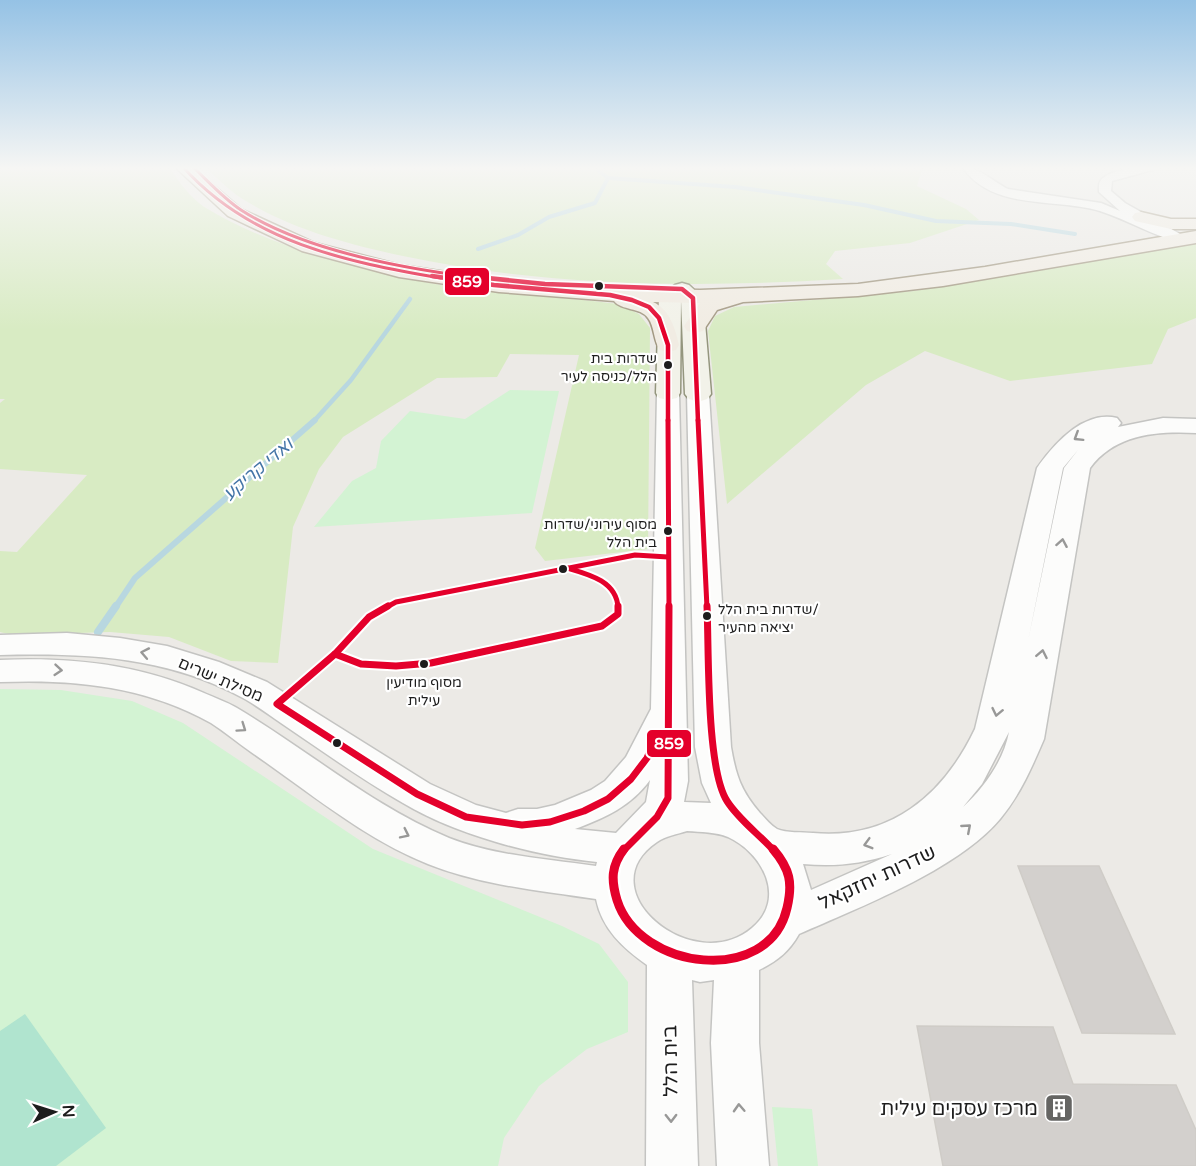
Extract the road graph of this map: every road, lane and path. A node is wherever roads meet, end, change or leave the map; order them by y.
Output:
1 (251, 221) edge
2 (265, 221) edge
3 (1136, 221) edge
4 (1148, 221) edge
5 (1156, 221) edge
6 (1184, 232) edge
7 (1043, 255) junction
8 (584, 293) junction
9 (681, 295) junction
10 (753, 297) junction
11 (695, 326) junction
12 (668, 345) junction
13 (683, 394) junction
14 (1196, 417) edge
15 (1196, 426) edge
16 (1038, 597) junction
17 (0, 645) edge
18 (0, 671) edge
19 (670, 705) junction
20 (466, 818) junction
21 (761, 838) junction
22 (626, 854) junction
23 (785, 921) junction
24 (669, 955) junction
25 (737, 959) junction
26 (672, 1166) edge
27 (743, 1166) edge

1 - 8 main road
2 - 9 main road
3 - 7 main road
4 - 6 street
5 - 6 main road
6 - 7 main road
6 - 10 main road
7 - 9 main road
8 - 9 main road
8 - 12 main road
9 - 10 main road
9 - 11 main road
9 - 12 main road
10 - 11 main road
11 - 13 main road
12 - 13 main road
13 - 19 street
13 - 21 street
14 -> 16 street, שדרות יחזקאל
16 -> 15 street, שדרות יחזקאל
16 -> 21 street, שדרות יחזקאל
23 -> 16 street, שדרות יחזקאל
20 -> 17 street, מסילת ישרים
18 -> 22 street, מסילת ישרים
19 - 20 street
19 - 22 street
20 - 22 street, מסילת ישרים
21 - 22 street
21 - 23 street
22 - 24 street
23 - 25 street
24 - 25 street
24 -> 26 street, בית הלל
27 -> 25 street

